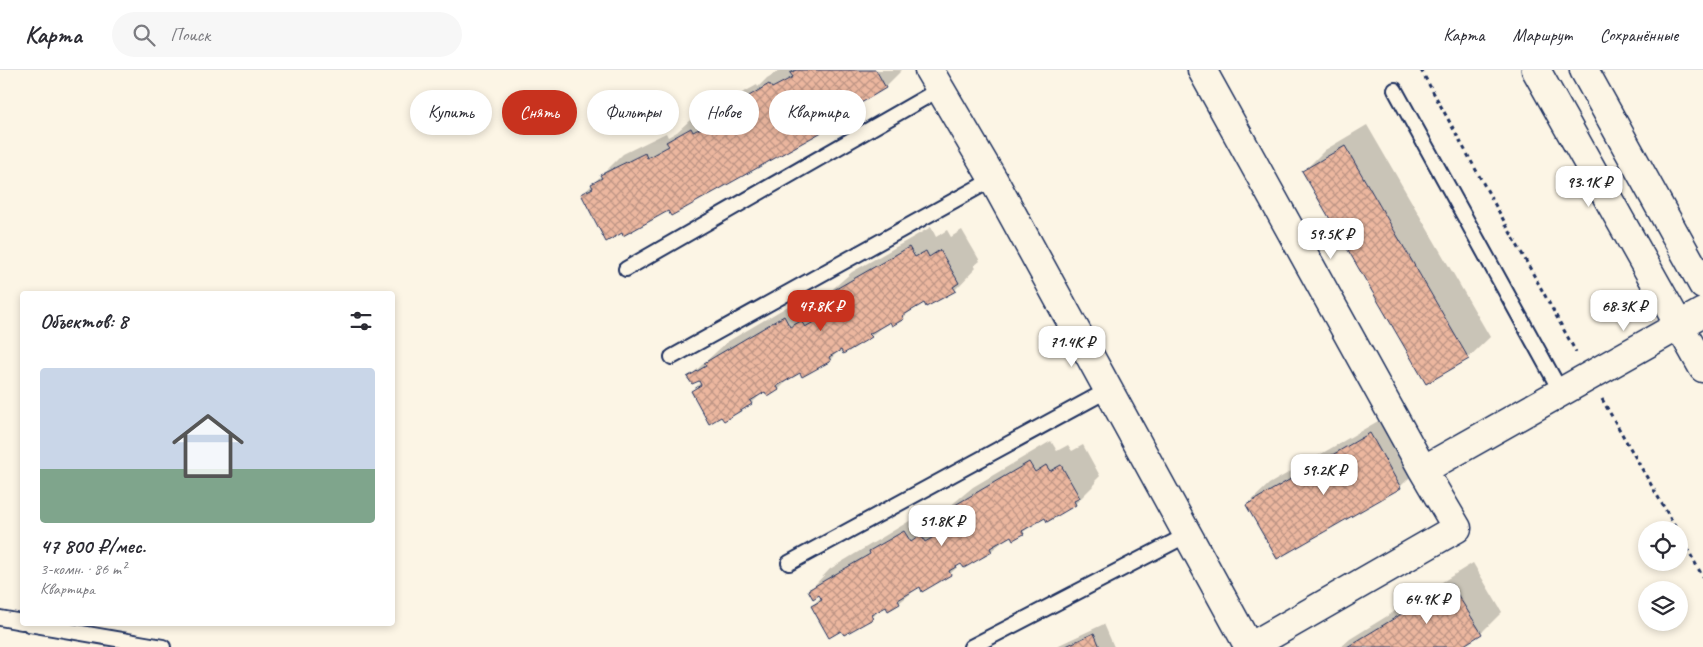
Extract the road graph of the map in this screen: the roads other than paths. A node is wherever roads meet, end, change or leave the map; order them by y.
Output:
1 (1202, 70) edge
2 (1536, 70) edge
3 (1584, 70) edge
4 (934, 79) edge
5 (1395, 90) dead end
6 (992, 179) junction
7 (626, 269) dead end
8 (1703, 285) edge
9 (1703, 312) edge
10 (1679, 325) junction
11 (672, 357) dead end
12 (1703, 368) edge
13 (1108, 390) junction
14 (1561, 392) junction
15 (1423, 470) junction
16 (1187, 535) junction
17 (789, 563) dead end
18 (0, 618) edge
19 (20, 622) edge
20 (41, 626) edge
21 (163, 647) edge
22 (971, 647) edge
23 (1249, 647) edge

1 - 15 street
2 - 10 street
3 - 8 street
4 - 6 street
4 - 7 lane
5 - 14 lane
6 - 11 lane
6 - 13 street
9 - 10 street
10 - 12 street
10 - 14 street
13 - 16 street
13 - 17 lane
14 - 15 street
15 - 23 street
16 - 22 lane
16 - 23 street
18 - 19 lane
20 - 21 lane

